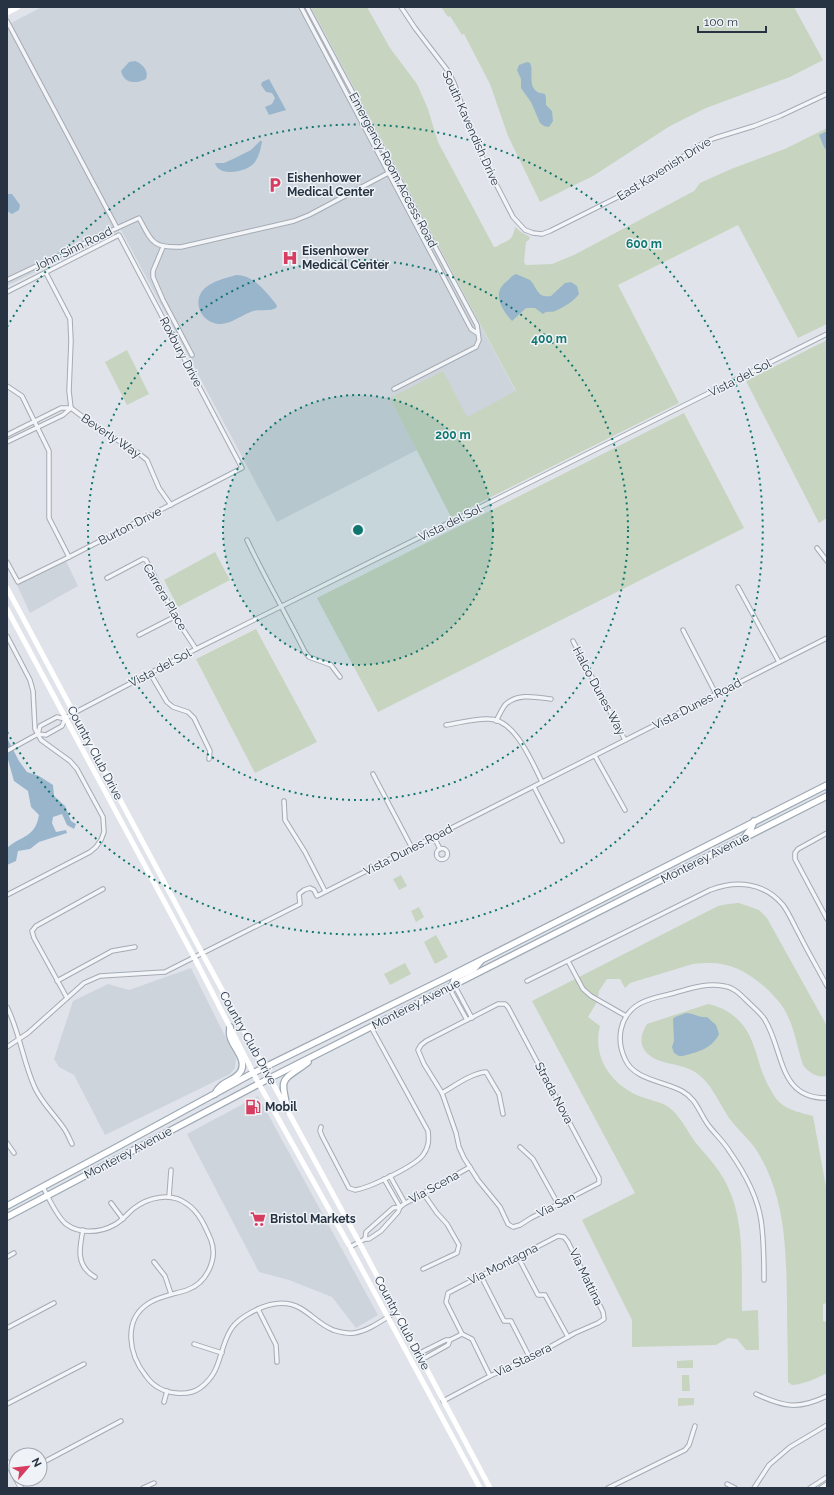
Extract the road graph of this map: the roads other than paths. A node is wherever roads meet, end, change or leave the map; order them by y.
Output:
1 (18, 7) edge
2 (301, 7) edge
3 (307, 7) edge
4 (401, 7) edge
5 (7, 13) edge
6 (7, 21) edge
7 (827, 94) edge
8 (394, 170) junction
9 (388, 172) junction
10 (116, 228) junction
11 (525, 230) joint
12 (163, 247) junction
13 (46, 273) junction
14 (7, 280) edge
15 (7, 292) edge
16 (477, 333) junction
17 (827, 334) edge
18 (192, 355) dead end
19 (7, 386) edge
20 (394, 389) dead end
21 (71, 408) junction
22 (35, 422) junction
23 (37, 427) junction
24 (7, 436) edge
25 (7, 442) edge
26 (242, 468) joint
27 (171, 505) junction
28 (247, 540) dead end
29 (817, 548) dead end
30 (69, 557) junction
31 (7, 562) edge
32 (827, 562) edge
33 (107, 578) dead end
34 (738, 587) dead end
35 (7, 588) edge
36 (7, 595) edge
37 (282, 606) junction
38 (7, 609) edge
39 (21, 613) junction
40 (176, 616) junction
41 (683, 630) dead end
42 (139, 635) dead end
43 (7, 636) edge
44 (827, 638) edge
45 (573, 642) dead end
46 (196, 649) junction
47 (779, 662) junction
48 (150, 673) junction
49 (340, 677) dead end
50 (716, 694) junction
51 (551, 699) dead end
52 (74, 713) junction
53 (65, 719) junction
54 (496, 721) junction
55 (446, 725) dead end
56 (38, 734) junction
57 (625, 740) junction
58 (7, 751) edge
59 (595, 756) junction
60 (209, 759) dead end
61 (373, 774) dead end
62 (542, 782) junction
63 (827, 785) edge
64 (534, 787) junction
65 (827, 796) edge
66 (284, 801) dead end
67 (625, 810) dead end
68 (754, 821) junction
69 (827, 833) edge
70 (434, 837) junction
71 (562, 841) dead end
72 (412, 848) junction
73 (725, 848) junction
74 (440, 849) dead end
75 (103, 889) dead end
76 (325, 892) junction
77 (7, 895) edge
78 (827, 919) edge
79 (135, 946) dead end
80 (202, 953) junction
81 (194, 957) junction
82 (483, 959) junction
83 (568, 961) junction
84 (58, 981) junction
85 (527, 981) dead end
86 (452, 986) junction
87 (827, 986) edge
88 (67, 998) junction
89 (463, 1002) junction
90 (458, 1004) junction
91 (7, 1007) edge
92 (626, 1016) junction
93 (472, 1018) junction
94 (467, 1020) junction
95 (230, 1027) junction
96 (371, 1027) junction
97 (20, 1039) junction
98 (7, 1047) edge
99 (320, 1053) junction
100 (264, 1067) junction
101 (253, 1073) junction
102 (270, 1078) junction
103 (259, 1084) junction
104 (442, 1093) junction
105 (215, 1094) junction
106 (827, 1098) edge
107 (288, 1110) junction
108 (503, 1114) dead end
109 (321, 1128) dead end
110 (7, 1143) edge
111 (72, 1144) dead end
112 (520, 1147) dead end
113 (14, 1153) dead end
114 (470, 1168) junction
115 (171, 1170) dead end
116 (390, 1176) junction
117 (384, 1179) junction
118 (599, 1183) joint
119 (43, 1187) junction
120 (396, 1187) junction
121 (390, 1191) junction
122 (423, 1193) junction
123 (48, 1196) junction
124 (169, 1197) junction
125 (111, 1203) dead end
126 (405, 1203) junction
127 (558, 1204) junction
128 (7, 1206) edge
129 (400, 1207) junction
130 (7, 1217) edge
131 (123, 1219) junction
132 (84, 1230) junction
133 (564, 1237) joint
134 (365, 1239) junction
135 (359, 1242) junction
136 (350, 1247) junction
137 (14, 1253) dead end
138 (7, 1257) edge
139 (518, 1257) junction
140 (154, 1262) dead end
141 (423, 1269) dead end
142 (481, 1276) junction
143 (95, 1277) dead end
144 (764, 1280) dead end
145 (171, 1294) junction
146 (54, 1303) dead end
147 (258, 1309) junction
148 (396, 1312) junction
149 (387, 1317) junction
150 (604, 1319) joint
151 (7, 1328) edge
152 (462, 1334) junction
153 (568, 1337) junction
154 (450, 1340) junction
155 (194, 1344) dead end
156 (222, 1353) junction
157 (418, 1354) junction
158 (530, 1358) junction
159 (421, 1360) junction
160 (277, 1362) dead end
161 (84, 1364) dead end
162 (490, 1376) junction
163 (167, 1391) junction
164 (756, 1394) dead end
165 (827, 1396) edge
166 (443, 1401) junction
167 (164, 1402) dead end
168 (7, 1404) edge
169 (121, 1421) dead end
170 (695, 1426) dead end
171 (827, 1426) edge
172 (48, 1460) edge
173 (827, 1477) edge
174 (154, 1482) dead end
175 (727, 1484) dead end
176 (827, 1484) edge
177 (143, 1488) edge
178 (480, 1488) edge
179 (490, 1488) edge
180 (608, 1488) edge
181 (735, 1488) edge
182 (754, 1488) edge
183 (810, 1488) edge
184 (821, 1488) edge

1 - 5 main road
2 - 9 street, Emergency Room Access Road
3 - 8 street, Emergency Room Access Road
4 - 11 street, South Kavendish Drive
6 - 10 street
7 - 11 street, East Kavenish Drive
8 - 9 street
8 - 16 street, Emergency Room Access Road
9 - 12 street
9 - 16 street, Emergency Room Access Road
10 - 12 street, John Sinn Road
10 - 14 street, John Sinn Road
12 - 18 street
13 - 15 street
13 - 21 street, Beverly Way
13 - 26 street, Roxbury Drive
16 - 20 street
17 - 37 street, Vista del Sol
19 - 22 street
21 - 22 street
21 - 23 street
21 - 27 street, Beverly Way
22 - 23 street
22 - 24 street
23 - 25 street
23 - 30 street
26 - 27 street, Burton Drive
27 - 30 street, Burton Drive
28 - 37 street
29 - 32 street
30 - 31 street, Burton Drive
33 - 40 street, Carrera Place
34 - 47 street
35 - 39 main road, Country Club Drive
36 - 39 main road
37 - 46 street, Vista del Sol
37 - 49 street
38 - 53 main road, Country Club Drive
39 - 52 main road, Country Club Drive
40 - 42 street
40 - 46 street, Carrera Place
41 - 50 street
43 - 56 street
44 - 47 street, Vista Dunes Road
45 - 57 street, Halco Dunes Way
46 - 48 street, Vista del Sol
47 - 50 street, Vista Dunes Road
48 - 52 street, Vista del Sol
48 - 60 street
50 - 57 street, Vista Dunes Road
51 - 54 street
52 - 53 street, Vista del Sol
52 - 80 main road, Country Club Drive
53 - 56 street
53 - 56 street
53 - 81 main road, Country Club Drive
54 - 55 street
54 - 62 street
56 - 58 street
56 - 77 street
57 - 59 street, Vista Dunes Road
59 - 62 street, Vista Dunes Road
59 - 67 street
61 - 72 street
62 - 64 street, Vista Dunes Road
63 - 68 main road, Monterey Avenue
64 - 70 street, Vista Dunes Road
64 - 71 street
65 - 73 main road, Monterey Avenue
66 - 76 street
68 - 73 main road
68 - 82 main road, Monterey Avenue
69 - 78 street
70 - 72 street, Vista Dunes Road
70 - 74 street
72 - 76 street, Vista Dunes Road
73 - 86 main road, Monterey Avenue
75 - 84 street
76 - 80 street
79 - 84 street
80 - 81 street
80 - 100 main road, Country Club Drive
81 - 88 street
81 - 95 main road, Country Club Drive
82 - 86 main road
82 - 100 main road, Monterey Avenue
83 - 85 street
83 - 87 street
83 - 92 street
84 - 88 street
86 - 89 street
86 - 90 street
86 - 96 main road, Monterey Avenue
88 - 97 street
89 - 90 street
89 - 93 street
90 - 94 street
91 - 97 street
92 - 106 street
92 - 144 street
93 - 94 street
93 - 118 street, Strada Nova
94 - 104 street
95 - 101 main road, Country Club Drive
95 - 105 main road
96 - 99 main road, Monterey Avenue
96 - 116 street
97 - 98 street
97 - 111 street
99 - 102 main road, Monterey Avenue
99 - 107 main road
100 - 101 main road, Monterey Avenue
100 - 102 main road, Country Club Drive
101 - 103 main road, Country Club Drive
101 - 105 main road, Monterey Avenue
102 - 103 main road, Monterey Avenue
102 - 107 main road, Country Club Drive
103 - 123 main road, Monterey Avenue
103 - 136 main road, Country Club Drive
104 - 108 street
104 - 114 street
105 - 119 main road, Monterey Avenue
107 - 135 main road, Country Club Drive
109 - 117 street
110 - 113 street
112 - 127 street
114 - 122 street, Via Scena
114 - 127 street, Via San
115 - 124 street
116 - 117 street
116 - 120 street
117 - 121 street
118 - 127 street, Via San
119 - 123 street
119 - 128 main road, Monterey Avenue
120 - 121 street
120 - 126 street
121 - 129 street
122 - 126 street, Via Scena
122 - 141 street
123 - 130 main road, Monterey Avenue
123 - 132 street
124 - 131 street
124 - 145 street
125 - 131 street
126 - 129 street, Via Scena
129 - 134 street, Via Scena
129 - 134 street, Via Scena
131 - 132 street
132 - 143 street
133 - 139 street, Via Montagna
133 - 150 street, Via Mattina
134 - 135 street, Via Scena
135 - 136 street, Via Scena
135 - 148 main road, Country Club Drive
136 - 149 main road, Country Club Drive
137 - 138 street
139 - 142 street, Via Montagna
139 - 153 street
140 - 145 street
142 - 152 street, Via Montagna
142 - 158 street
145 - 163 street
146 - 151 street
147 - 149 street
147 - 156 street
147 - 160 street
148 - 149 street
148 - 157 main road, Country Club Drive
149 - 178 main road, Country Club Drive
150 - 153 street, Via Stasera
152 - 154 street
152 - 162 street
153 - 158 street, Via Stasera
154 - 157 street
154 - 159 street
155 - 156 street
156 - 163 street
157 - 159 main road, Country Club Drive
158 - 162 street, Via Stasera
159 - 166 main road, Country Club Drive
161 - 168 street
162 - 166 street, Via Stasera
163 - 167 street
164 - 165 street
166 - 179 main road, Country Club Drive
169 - 172 street
170 - 180 street
171 - 182 street
173 - 183 street
174 - 177 street
175 - 181 street
176 - 184 street

